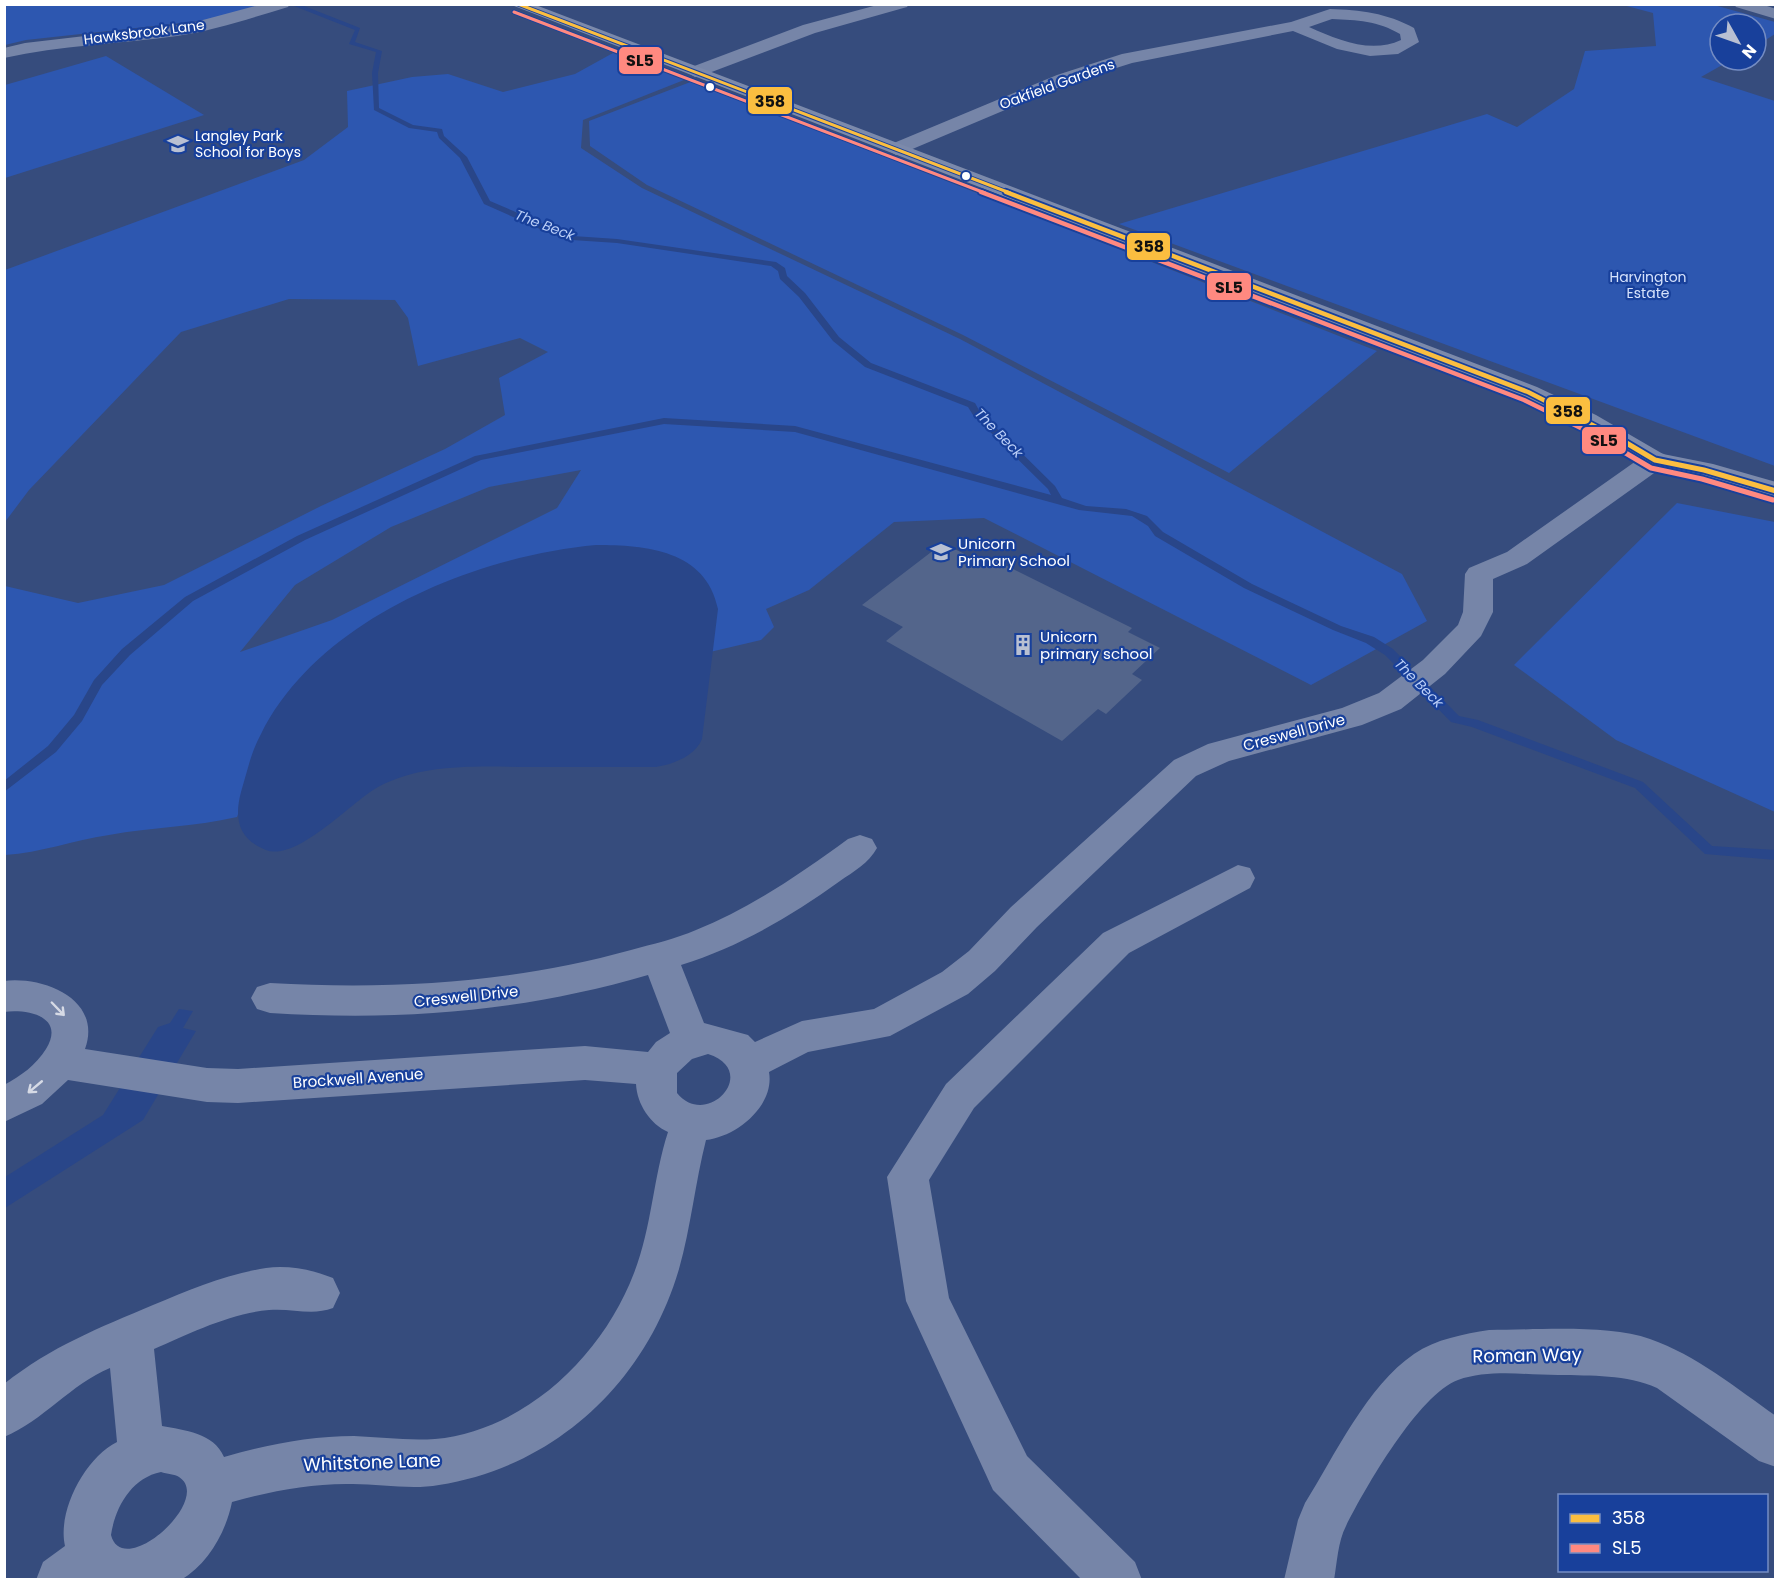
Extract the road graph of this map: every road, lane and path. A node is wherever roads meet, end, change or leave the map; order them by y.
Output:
1 (517, 4) edge
2 (901, 4) edge
3 (1742, 4) edge
4 (275, 7) edge
5 (1776, 14) edge
6 (1295, 26) junction
7 (4, 53) edge
8 (695, 72) junction
9 (896, 149) junction
10 (1655, 460) junction
11 (1776, 491) edge
12 (860, 848) dead end
13 (1238, 878) dead end
14 (659, 957) junction
15 (4, 997) edge
16 (270, 998) dead end
17 (692, 1040) junction
18 (60, 1062) junction
19 (750, 1063) junction
20 (657, 1070) junction
21 (4, 1105) edge
22 (691, 1124) junction
23 (318, 1293) dead end
24 (130, 1336) junction
25 (4, 1414) edge
26 (1776, 1444) edge
27 (141, 1453) junction
28 (210, 1485) junction
29 (77, 1567) edge
30 (1117, 1580) edge
31 (1309, 1580) edge

1 - 8 main road
2 - 8 street
3 - 5 street
4 - 7 street, Hawksbrook Lane
6 - 6 street, Oakfield Gardens
6 - 9 street, Oakfield Gardens
8 - 9 main road
9 - 10 main road
10 - 11 main road
10 - 19 street, Creswell Drive
12 - 14 street, Creswell Drive
13 - 30 street
14 - 16 street, Creswell Drive
14 - 17 street
15 -> 18 street
17 - 19 street
17 - 20 street
18 - 20 street, Brockwell Avenue
18 -> 21 street
19 - 22 street
20 - 22 street
22 - 28 street, Whitstone Lane
23 - 24 street
24 - 25 street
24 - 27 street
26 - 31 street, Roman Way
27 - 28 street
27 - 29 street
28 - 29 street

